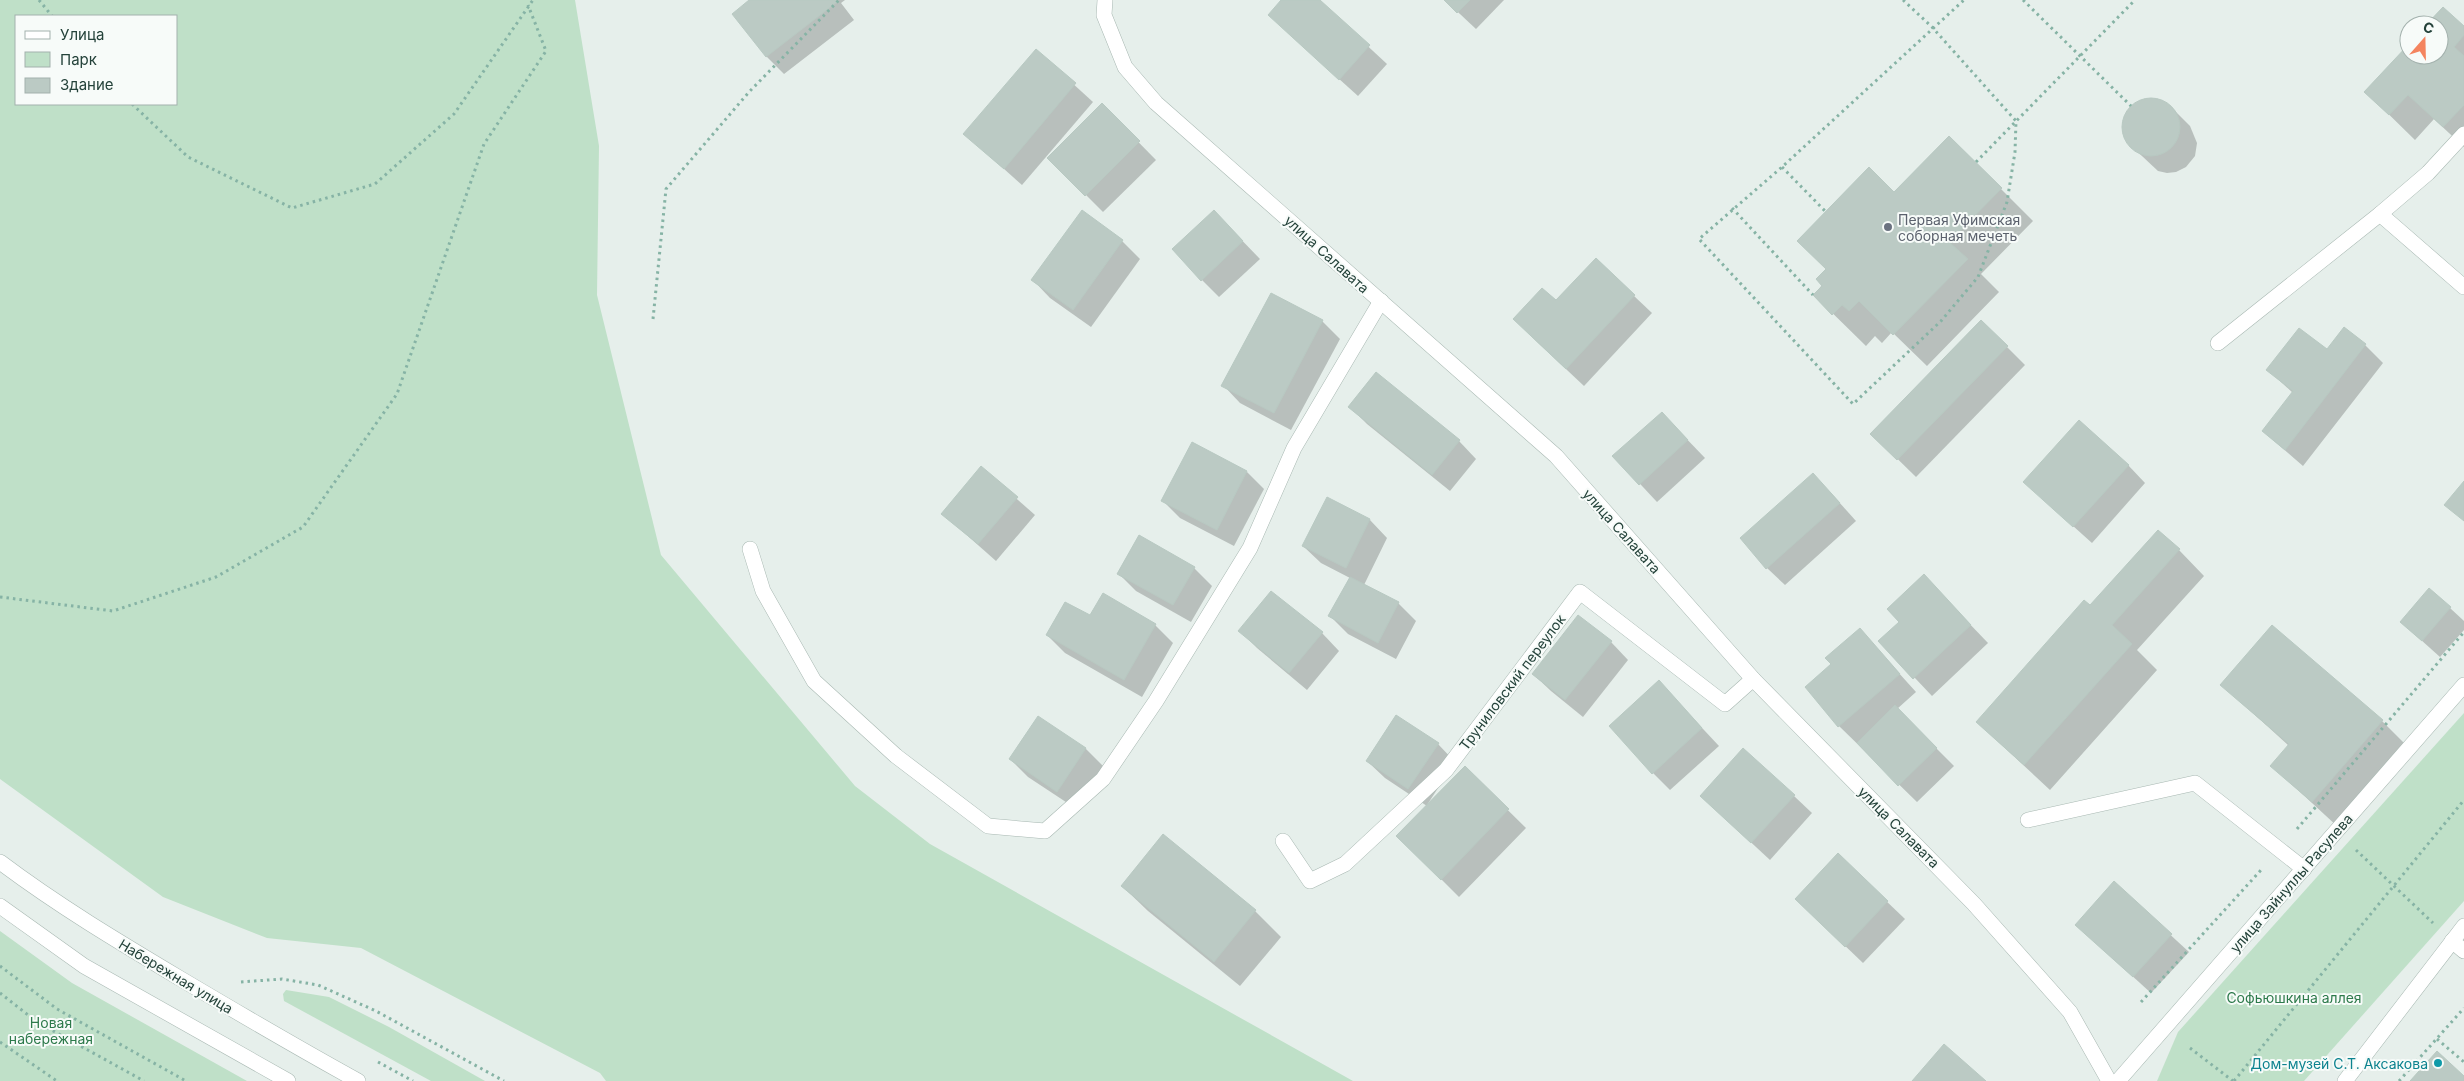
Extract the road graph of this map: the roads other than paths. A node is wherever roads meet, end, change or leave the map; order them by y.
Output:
1 (1105, 0) edge
2 (2464, 134) edge
3 (2380, 214) junction
4 (2464, 287) edge
5 (1381, 301) junction
6 (2218, 343) dead end
7 (750, 549) dead end
8 (1753, 679) junction
9 (2464, 685) edge
10 (2028, 820) dead end
11 (1283, 841) dead end
12 (0, 862) edge
13 (2304, 869) junction
14 (0, 906) edge
15 (2464, 926) edge
16 (2452, 941) junction
17 (2464, 951) edge
18 (288, 1081) edge
19 (358, 1081) edge
20 (2108, 1081) edge
21 (2118, 1081) edge
22 (2345, 1081) edge

1 - 5 street, улица Салавата
2 - 3 street
3 - 4 street
3 - 6 street
5 - 7 street
5 - 8 street, улица Салавата
8 - 11 street, Труниловский переулок
8 - 20 street, улица Салавата
9 - 13 street, улица Зайнуллы Расулева
10 - 13 street
12 - 19 street, Набережная улица
13 - 21 street, улица Зайнуллы Расулева
14 - 18 street
15 - 16 street
16 - 17 street
16 - 22 street

